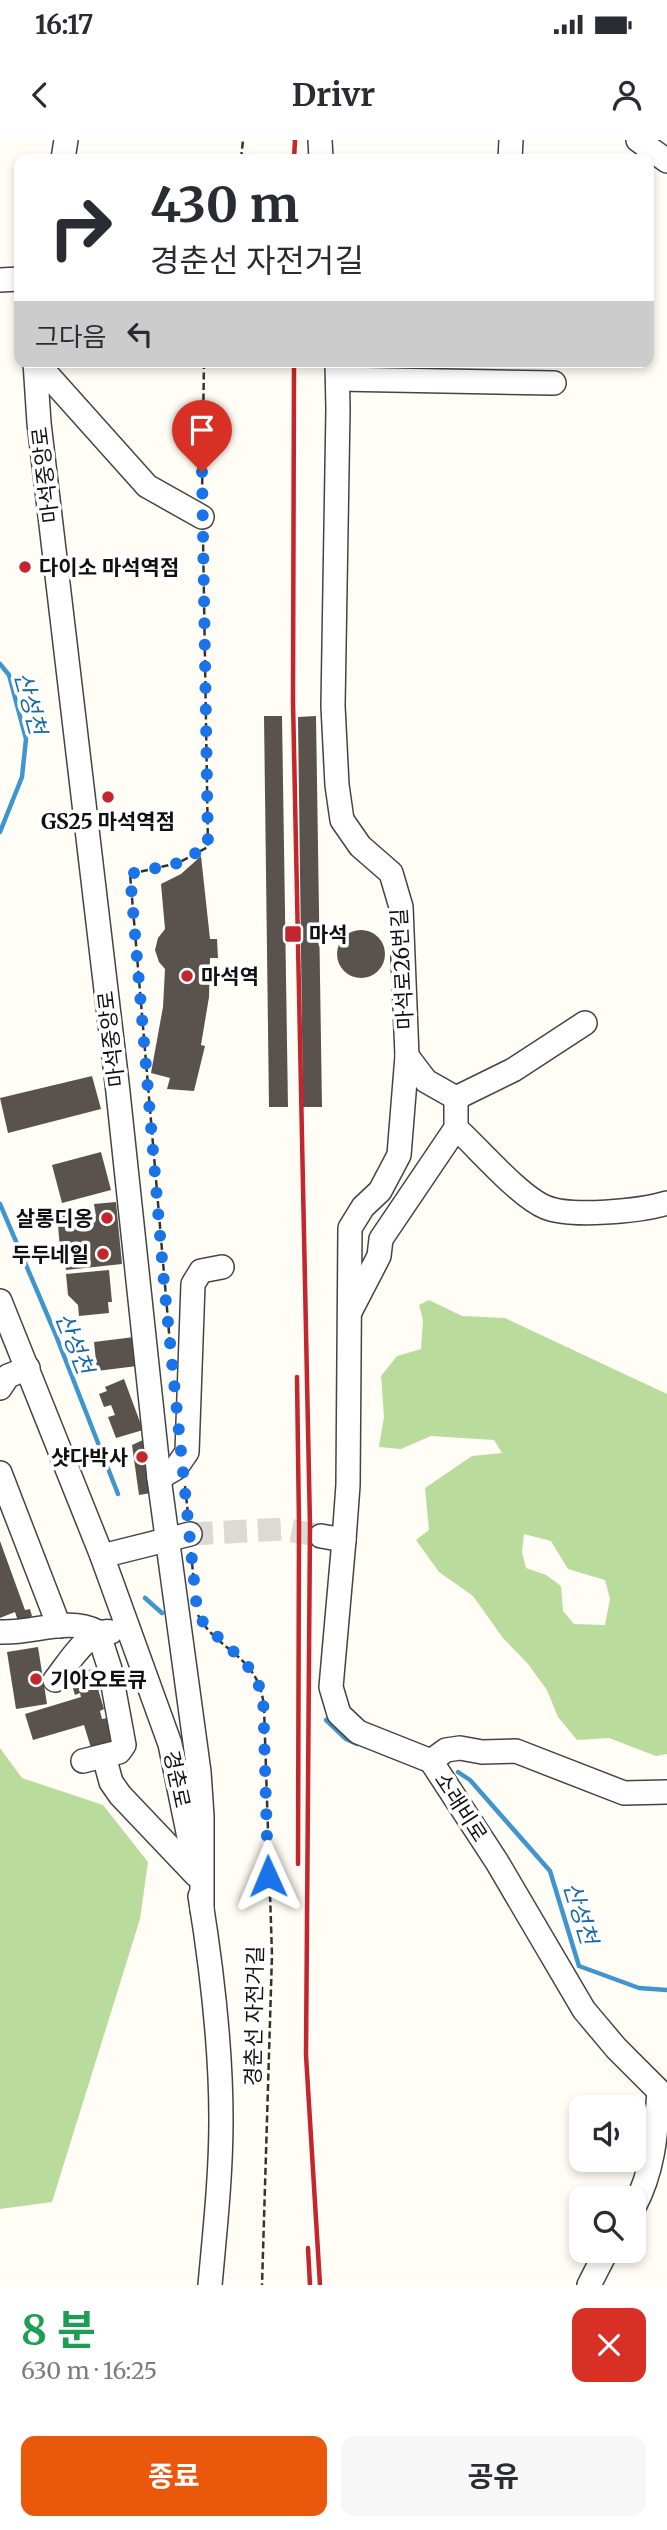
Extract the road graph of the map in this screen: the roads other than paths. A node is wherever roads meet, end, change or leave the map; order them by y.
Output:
1 (36, 368) edge
2 (41, 368) edge
3 (337, 371) edge
4 (554, 383) dead end
5 (202, 517) road end
6 (585, 1023) dead end
7 (407, 1056) junction
8 (456, 1098) junction
9 (456, 1128) junction
10 (667, 1203) edge
11 (222, 1267) dead end
12 (0, 1301) edge
13 (351, 1310) junction
14 (9, 1377) edge
15 (0, 1473) edge
16 (159, 1478) junction
17 (179, 1536) junction
18 (321, 1536) tunnel mouth
19 (344, 1540) junction
20 (102, 1556) junction
21 (59, 1626) junction
22 (102, 1631) junction
23 (0, 1632) edge
24 (132, 1637) junction
25 (55, 1680) dead end
26 (192, 1714) junction
27 (170, 1744) junction
28 (431, 1761) junction
29 (667, 1792) edge
30 (196, 1875) junction
31 (202, 1909) junction
32 (663, 2095) edge
33 (644, 2186) edge
34 (600, 2263) edge
35 (210, 2285) edge
36 (589, 2285) edge

1 - 16 street, 마석중앙로
2 - 5 street
3 - 4 street
3 - 7 street, 마석로26번길
6 - 8 street
7 - 8 street
7 - 13 street, 마석로26번길
8 - 9 street
9 - 10 street
9 - 13 street
11 - 16 street
12 - 14 street, 경춘로
13 - 19 street, 마석로26번길
14 - 20 street, 경춘로
15 - 21 street
16 - 17 street, 마석중앙로
17 - 20 street
17 - 26 street, 마석중앙로
18 - 19 street
19 - 28 street, 소래비로
20 - 24 street, 경춘로
21 - 22 street
21 - 23 street
22 - 24 street
22 - 25 street
22 - 30 street
24 - 27 street, 경춘로
26 - 27 street
26 - 31 street, 마석중앙로
27 - 30 street, 경춘로
28 - 29 street
28 - 32 street, 소래비로
30 - 31 street, 경춘로
31 - 35 street, 경춘로
32 - 33 street
34 - 36 street

